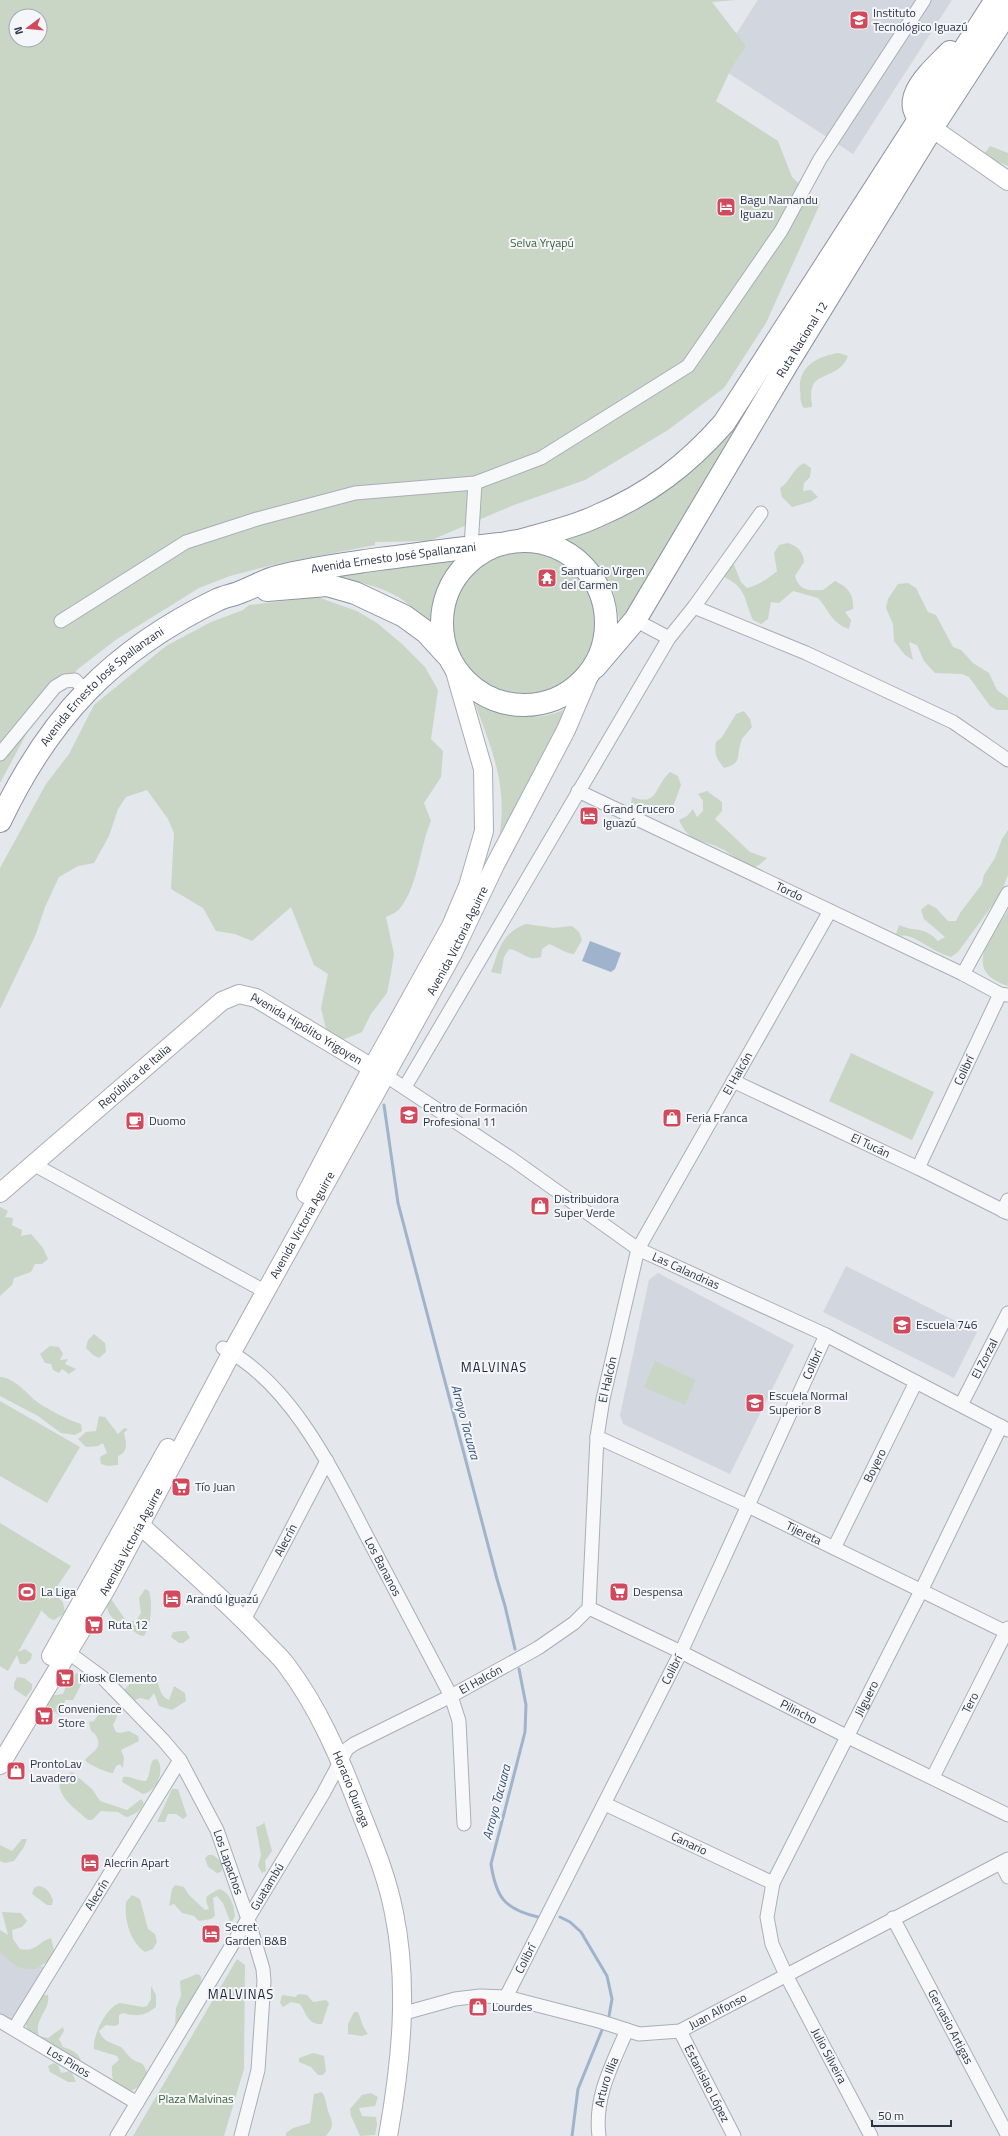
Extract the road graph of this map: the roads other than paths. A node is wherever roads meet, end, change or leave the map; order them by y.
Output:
1 (924, 0) edge
2 (996, 0) edge
3 (1008, 11) edge
4 (926, 124) junction
5 (1008, 180) edge
6 (475, 483) junction
7 (761, 513) dead end
8 (522, 540) junction
9 (472, 552) junction
10 (242, 592) junction
11 (694, 607) junction
12 (635, 620) junction
13 (61, 621) dead end
14 (670, 638) junction
15 (452, 663) junction
16 (592, 671) junction
17 (86, 691) junction
18 (0, 754) edge
19 (1008, 760) edge
20 (578, 791) junction
21 (0, 821) edge
22 (1008, 893) edge
23 (830, 911) junction
24 (963, 974) junction
25 (239, 994) joint
26 (1004, 995) edge
27 (1008, 1006) edge
28 (379, 1071) junction
29 (733, 1081) junction
30 (404, 1087) junction
31 (34, 1164) junction
32 (918, 1168) junction
33 (0, 1193) edge
34 (1006, 1208) edge
35 (638, 1249) junction
36 (256, 1287) junction
37 (1008, 1313) edge
38 (826, 1335) junction
39 (228, 1350) junction
40 (916, 1382) junction
41 (961, 1406) junction
42 (1004, 1428) edge
43 (597, 1437) junction
44 (327, 1461) junction
45 (748, 1506) junction
46 (135, 1522) junction
47 (834, 1548) junction
48 (921, 1591) junction
49 (589, 1608) junction
50 (244, 1620) junction
51 (1007, 1631) edge
52 (63, 1648) junction
53 (681, 1652) junction
54 (451, 1696) junction
55 (848, 1737) junction
56 (0, 1741) edge
57 (180, 1760) junction
58 (340, 1760) junction
59 (0, 1765) edge
60 (933, 1778) junction
61 (605, 1804) junction
62 (1008, 1815) edge
63 (464, 1824) dead end
64 (1004, 1861) edge
65 (1008, 1877) edge
66 (773, 1883) junction
67 (893, 1918) junction
68 (248, 1919) junction
69 (786, 1975) junction
70 (506, 1997) junction
71 (401, 2014) junction
72 (0, 2021) edge
73 (14, 2029) junction
74 (627, 2030) junction
75 (680, 2031) junction
76 (137, 2103) junction
77 (117, 2136) edge
78 (241, 2136) edge
79 (388, 2136) edge
80 (598, 2136) edge
81 (734, 2136) edge
82 (871, 2136) edge
83 (1008, 2136) edge

1 - 6 street
2 - 4 highway
3 - 4 highway, Ruta Nacional 12
4 - 5 main road
4 - 8 highway, Ruta Nacional 12
4 - 12 highway, Ruta Nacional 12
6 - 9 street
6 - 13 street
7 - 11 street
8 - 9 highway, Avenida Ernesto José Spallanzani
8 - 16 highway
9 - 10 highway, Avenida Ernesto José Spallanzani
9 - 15 highway
10 - 15 highway, Avenida Ernesto José Spallanzani
10 - 17 highway, Avenida Ernesto José Spallanzani
11 - 14 street
11 - 19 street
12 - 14 street
12 - 16 highway, Ruta Nacional 12
14 - 20 street
15 - 16 highway, Avenida Ernesto José Spallanzani
15 - 28 main road, Avenida Victoria Aguirre
16 - 28 main road, Avenida Victoria Aguirre
17 - 18 street
17 - 21 highway, Avenida Ernesto José Spallanzani
20 - 23 street, Tordo
20 - 30 street
22 - 24 street
23 - 24 street, Tordo
23 - 29 street, El Halcón
24 - 26 street, Tordo
25 - 28 main road, Avenida Hipólito Yrigoyen
25 - 31 main road, República de Italia
26 - 27 street, Tordo
26 - 32 street, Colibrí
28 - 30 street, Las Calandrias
28 - 36 main road, Avenida Victoria Aguirre
28 - 39 main road, Avenida Victoria Aguirre
29 - 32 street, El Tucán
29 - 35 street, El Halcón
30 - 35 street, Las Calandrias
31 - 33 main road
31 - 36 street
32 - 34 street, El Tucán
35 - 38 street, Las Calandrias
35 - 43 street, El Halcón
36 - 39 main road, Avenida Victoria Aguirre
37 - 41 street, El Zorzal
38 - 40 street, Las Calandrias
38 - 45 street, Colibrí
39 - 44 street, Los Bananos
39 - 46 main road, Avenida Victoria Aguirre
40 - 41 street, Las Calandrias
40 - 47 street, Boyero
41 - 42 street, Las Calandrias
42 - 48 street, Jilguero
43 - 45 street, Tijereta
43 - 49 street, El Halcón
44 - 50 street, Alecrín
44 - 54 street, Los Bananos
45 - 47 street, Tijereta
45 - 53 street, Colibrí
46 - 50 main road, Horacio Quiroga
46 - 52 main road, Avenida Victoria Aguirre
47 - 48 street, Tijereta
48 - 51 street, Tijereta
48 - 55 street, Jilguero
49 - 53 street, Pilincho
49 - 54 street, El Halcón
50 - 58 main road, Horacio Quiroga
51 - 60 street, Tero
52 - 56 main road, Avenida Victoria Aguirre
52 - 57 street, Los Lapachos
52 - 59 main road, Avenida Victoria Aguirre
53 - 55 street, Pilincho
53 - 61 street, Colibrí
54 - 58 street, El Halcón
54 - 63 street, Los Bananos
55 - 60 street, Pilincho
55 - 66 street, Jilguero
57 - 68 street, Los Lapachos
57 - 73 street, Alecrín
58 - 68 street, Guatambú
58 - 71 main road, Horacio Quiroga
60 - 62 street, Pilincho
61 - 66 street, Canario
61 - 70 street, Colibrí
64 - 65 street
64 - 67 street, Juan Alfonso
66 - 69 street, Jilguero
67 - 69 street, Juan Alfonso
67 - 83 street, Gervasio Artigas
68 - 76 street, Guatambú
68 - 78 street, Los Lapachos
69 - 75 street, Juan Alfonso
69 - 82 street, Julio Silveira
70 - 71 street, Juan Alfonso
70 - 74 street, Juan Alfonso
71 - 79 main road, Horacio Quiroga
72 - 73 street, Los Pinos
73 - 76 street, Los Pinos
74 - 75 street, Juan Alfonso
74 - 80 street, Arturo Illia
75 - 81 street, Estanislao López
76 - 77 street, Guatambú

